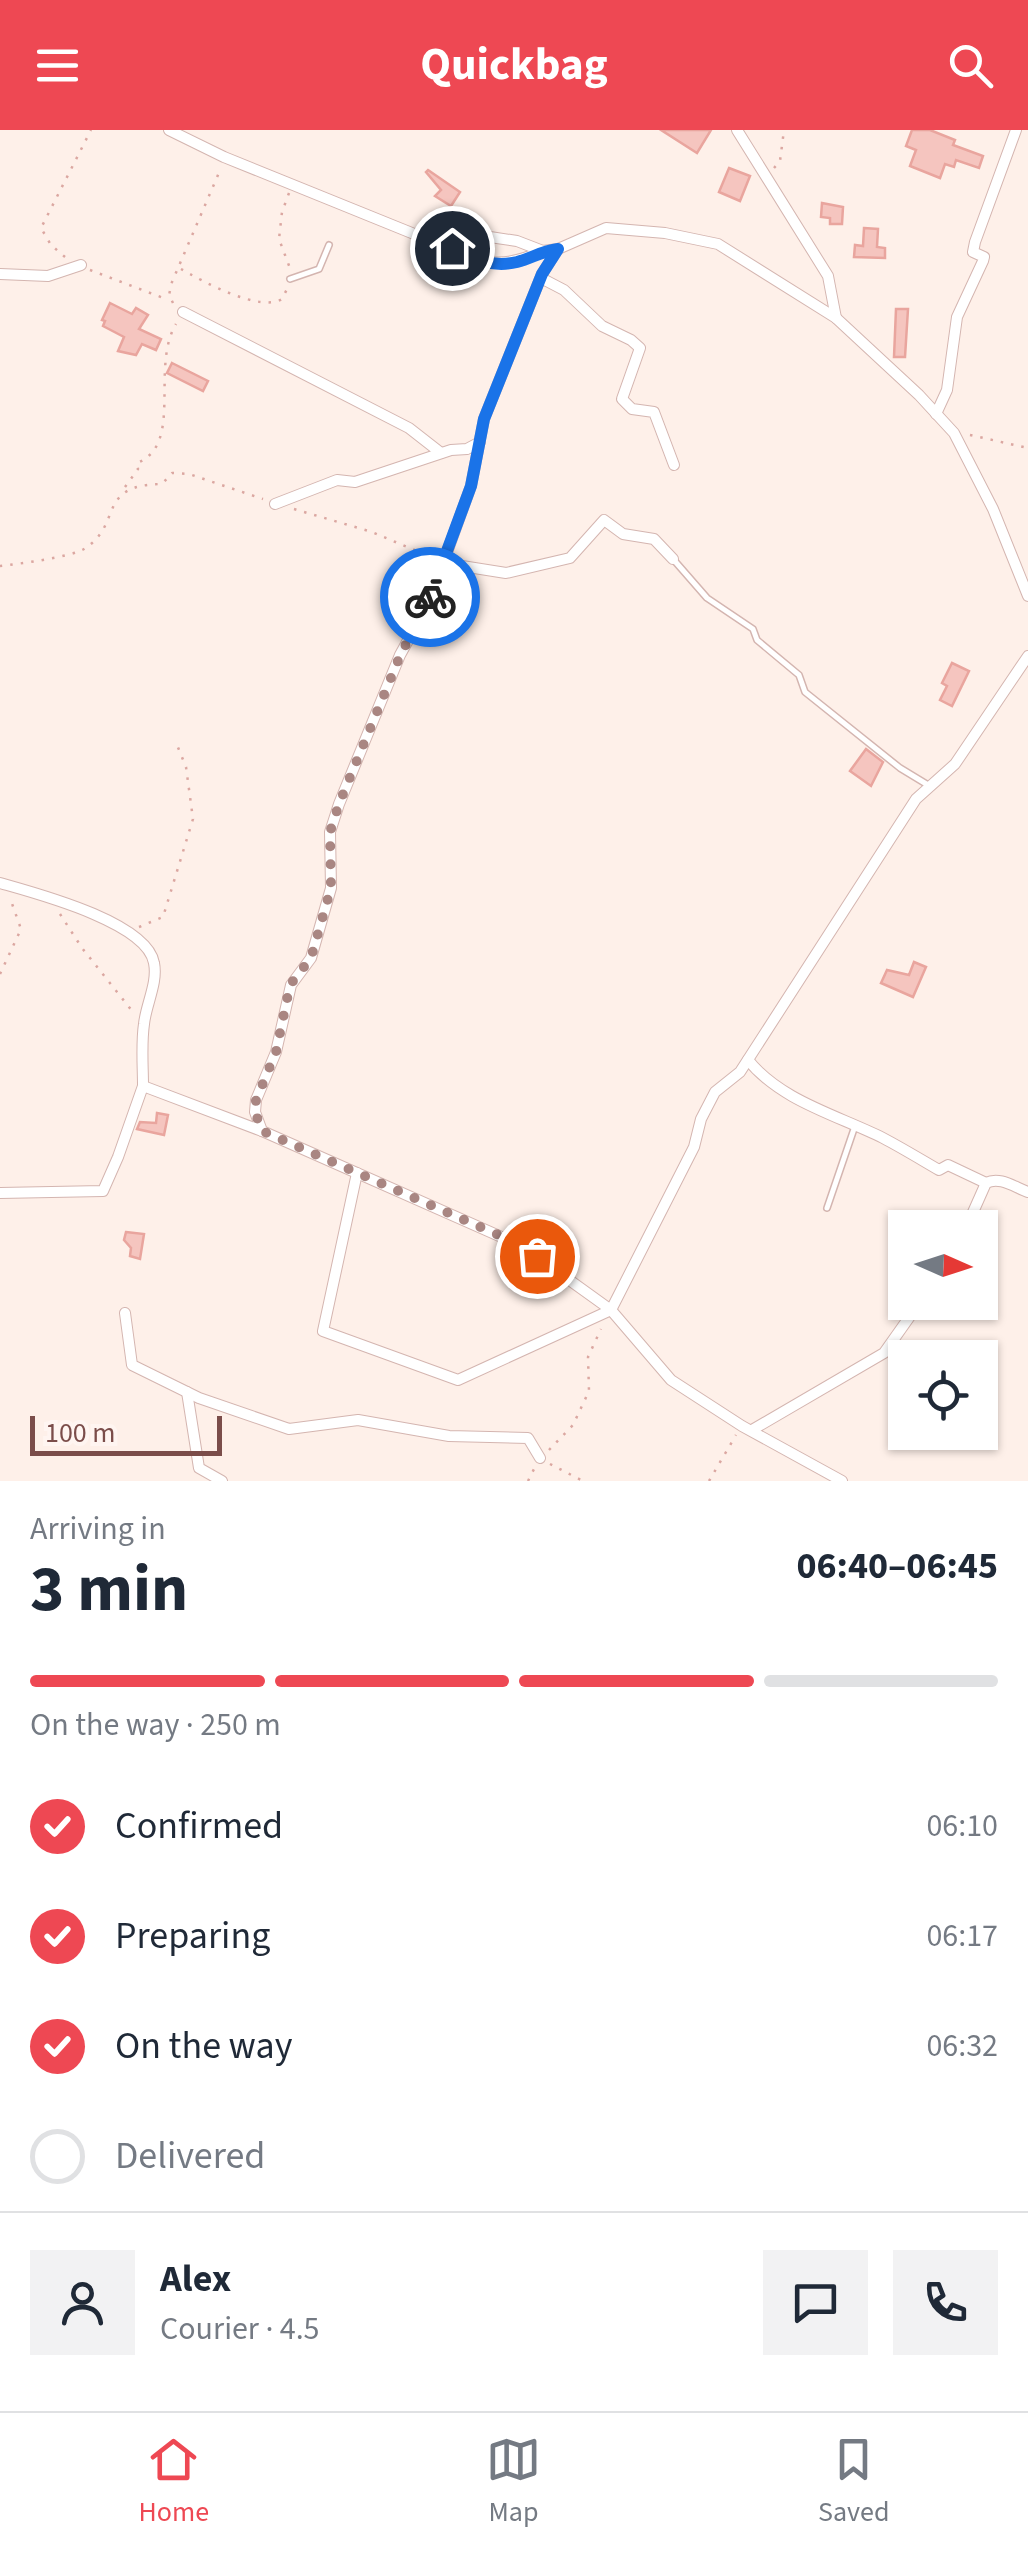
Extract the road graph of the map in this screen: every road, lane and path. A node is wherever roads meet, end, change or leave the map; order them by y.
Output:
1 (91, 130) edge
2 (169, 130) edge
3 (737, 130) edge
4 (784, 130) edge
5 (1016, 130) edge
6 (224, 157) junction
7 (765, 174) junction
8 (293, 183) junction
9 (440, 242) junction
10 (328, 245) dead end
11 (558, 249) junction
12 (543, 251) junction
13 (81, 266) junction
14 (180, 268) junction
15 (0, 274) edge
16 (290, 278) junction
17 (541, 278) junction
18 (170, 300) junction
19 (183, 312) junction
20 (836, 318) junction
21 (936, 414) junction
22 (954, 433) junction
23 (480, 442) junction
24 (1028, 448) edge
25 (441, 453) junction
26 (674, 464) dead end
27 (120, 497) junction
28 (276, 504) junction
29 (673, 559) joint
30 (443, 563) junction
31 (0, 566) edge
32 (1028, 596) edge
33 (1028, 656) edge
34 (177, 745) dead end
35 (928, 785) junction
36 (1, 884) edge
37 (49, 898) junction
38 (128, 931) junction
39 (0, 974) edge
40 (144, 1025) junction
41 (748, 1060) junction
42 (143, 1086) junction
43 (855, 1126) junction
44 (262, 1131) junction
45 (357, 1173) junction
46 (986, 1183) junction
47 (1028, 1192) edge
48 (0, 1193) edge
49 (827, 1208) dead end
50 (974, 1210) edge
51 (610, 1310) junction
52 (125, 1313) dead end
53 (907, 1320) edge
54 (186, 1392) junction
55 (747, 1428) junction
56 (540, 1458) junction
57 (222, 1481) edge
58 (528, 1481) edge
59 (583, 1481) edge
60 (709, 1481) edge
61 (842, 1481) edge

1 - 13 path
2 - 6 street
3 - 7 street
4 - 7 path
5 - 21 street
6 - 8 street
6 - 14 path
7 - 20 street
8 - 9 street
8 - 16 path
9 - 12 street
9 - 12 street
10 - 16 lane
11 - 12 street
11 - 17 street
11 - 20 street
13 - 15 street
13 - 18 path
14 - 16 path
14 - 18 path
17 - 23 street
17 - 26 street
18 - 19 path
19 - 25 street
19 - 27 path
20 - 21 street
21 - 22 street
22 - 24 path
22 - 32 street
23 - 25 street
23 - 30 street
25 - 28 street
27 - 28 path
27 - 31 path
28 - 30 path
29 - 30 street
29 - 35 lane
30 - 44 street
33 - 35 street
34 - 38 path
35 - 41 street
36 - 37 street
36 - 39 path
37 - 38 street
37 - 40 path
38 - 40 street
40 - 42 street
41 - 43 street
41 - 51 street
42 - 44 street
42 - 48 street
43 - 46 street
43 - 49 lane
44 - 45 street
45 - 51 street
45 - 51 street
46 - 47 street
46 - 50 street
51 - 55 street
51 - 56 path
52 - 54 street
53 - 55 street
54 - 56 street
54 - 57 street
55 - 60 path
55 - 61 street
56 - 58 path
56 - 59 path

